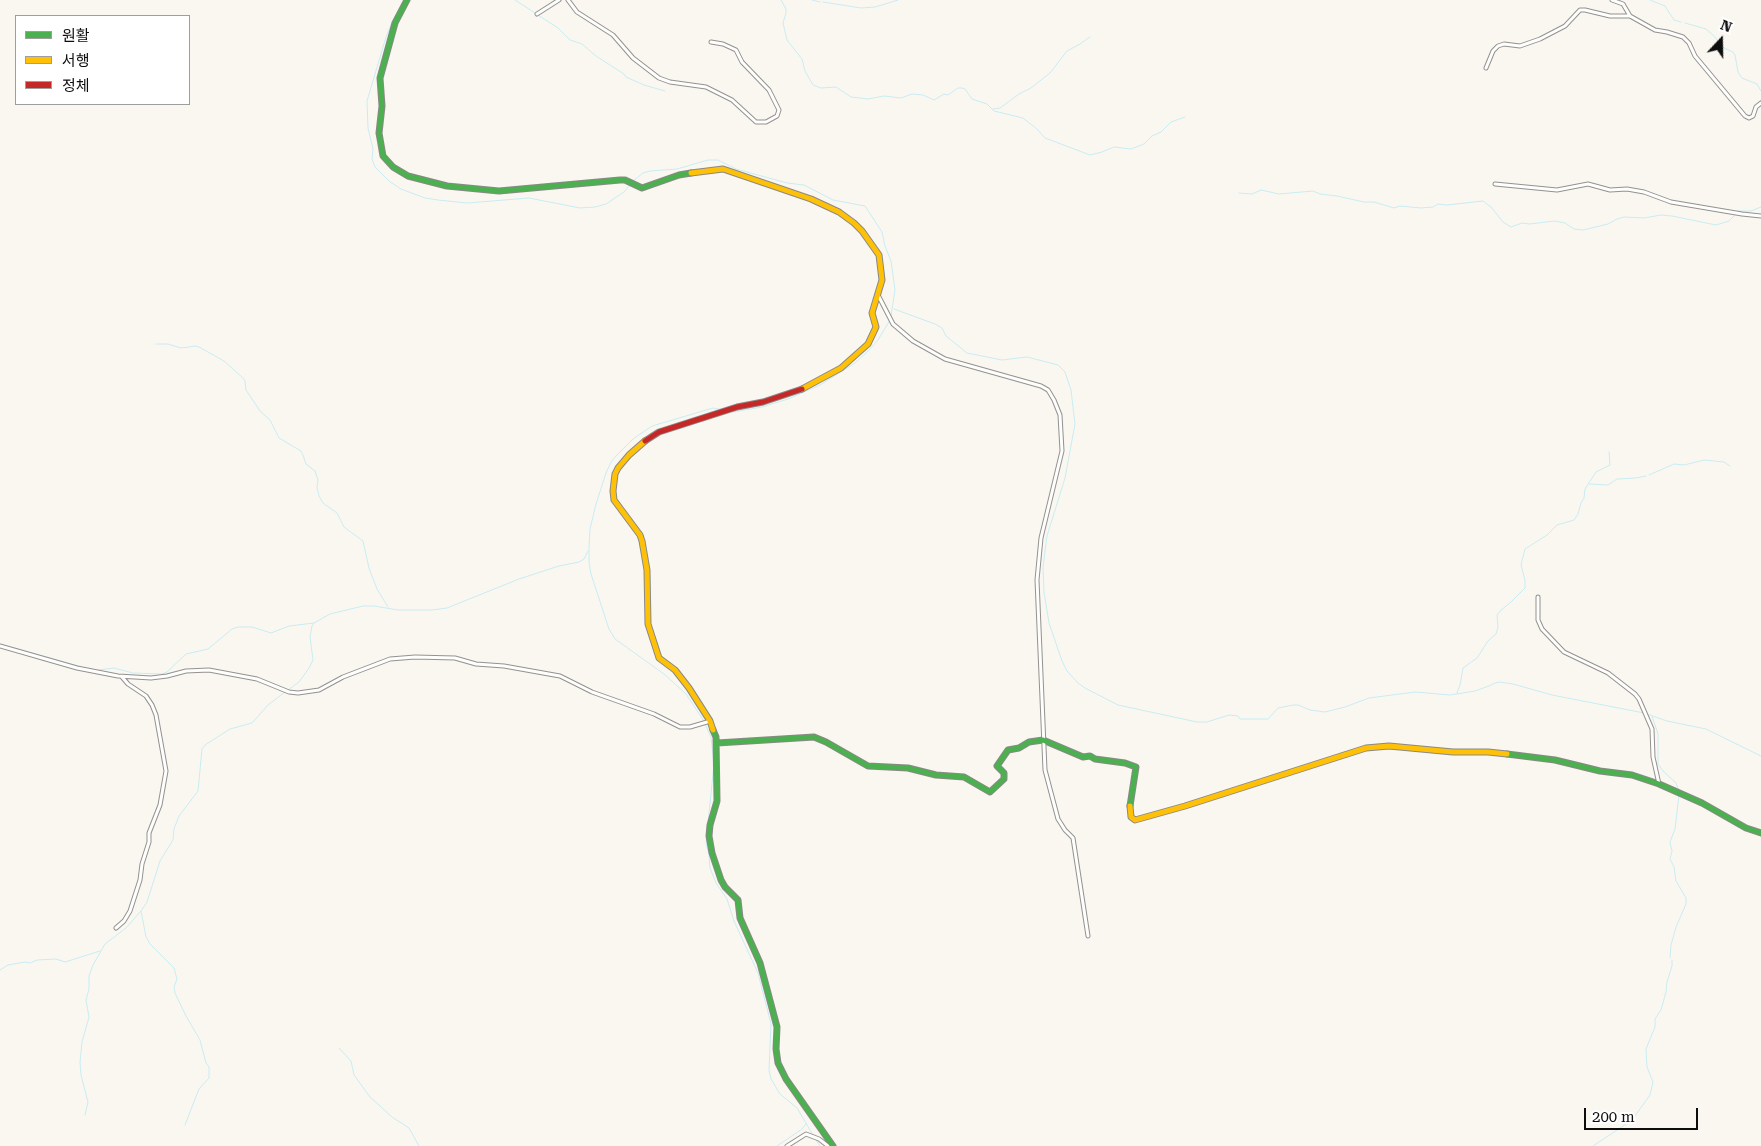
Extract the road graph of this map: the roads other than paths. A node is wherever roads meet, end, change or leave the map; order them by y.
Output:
1 (408, 0) edge
2 (559, 0) edge
3 (568, 0) edge
4 (1612, 0) edge
5 (537, 14) dead end
6 (1630, 16) junction
7 (710, 42) dead end
8 (1486, 68) dead end
9 (1761, 103) edge
10 (1495, 184) dead end
11 (1761, 216) edge
12 (878, 296) junction
13 (1538, 597) dead end
14 (0, 646) edge
15 (122, 677) junction
16 (708, 721) junction
17 (1043, 740) junction
18 (718, 743) junction
19 (1659, 784) junction
20 (1761, 833) edge
21 (116, 928) dead end
22 (1088, 936) dead end
23 (787, 1146) edge
24 (828, 1146) edge
25 (834, 1146) edge

1 - 12 street
2 - 5 street
3 - 7 street
4 - 6 street
6 - 8 street
6 - 9 street
10 - 11 street
12 - 16 street
12 - 17 street
13 - 19 street
14 - 15 street
15 - 16 street
15 - 21 street
16 - 18 street
17 - 18 street
17 - 19 street
17 - 22 street
18 - 25 street
19 - 20 street
23 - 24 street

